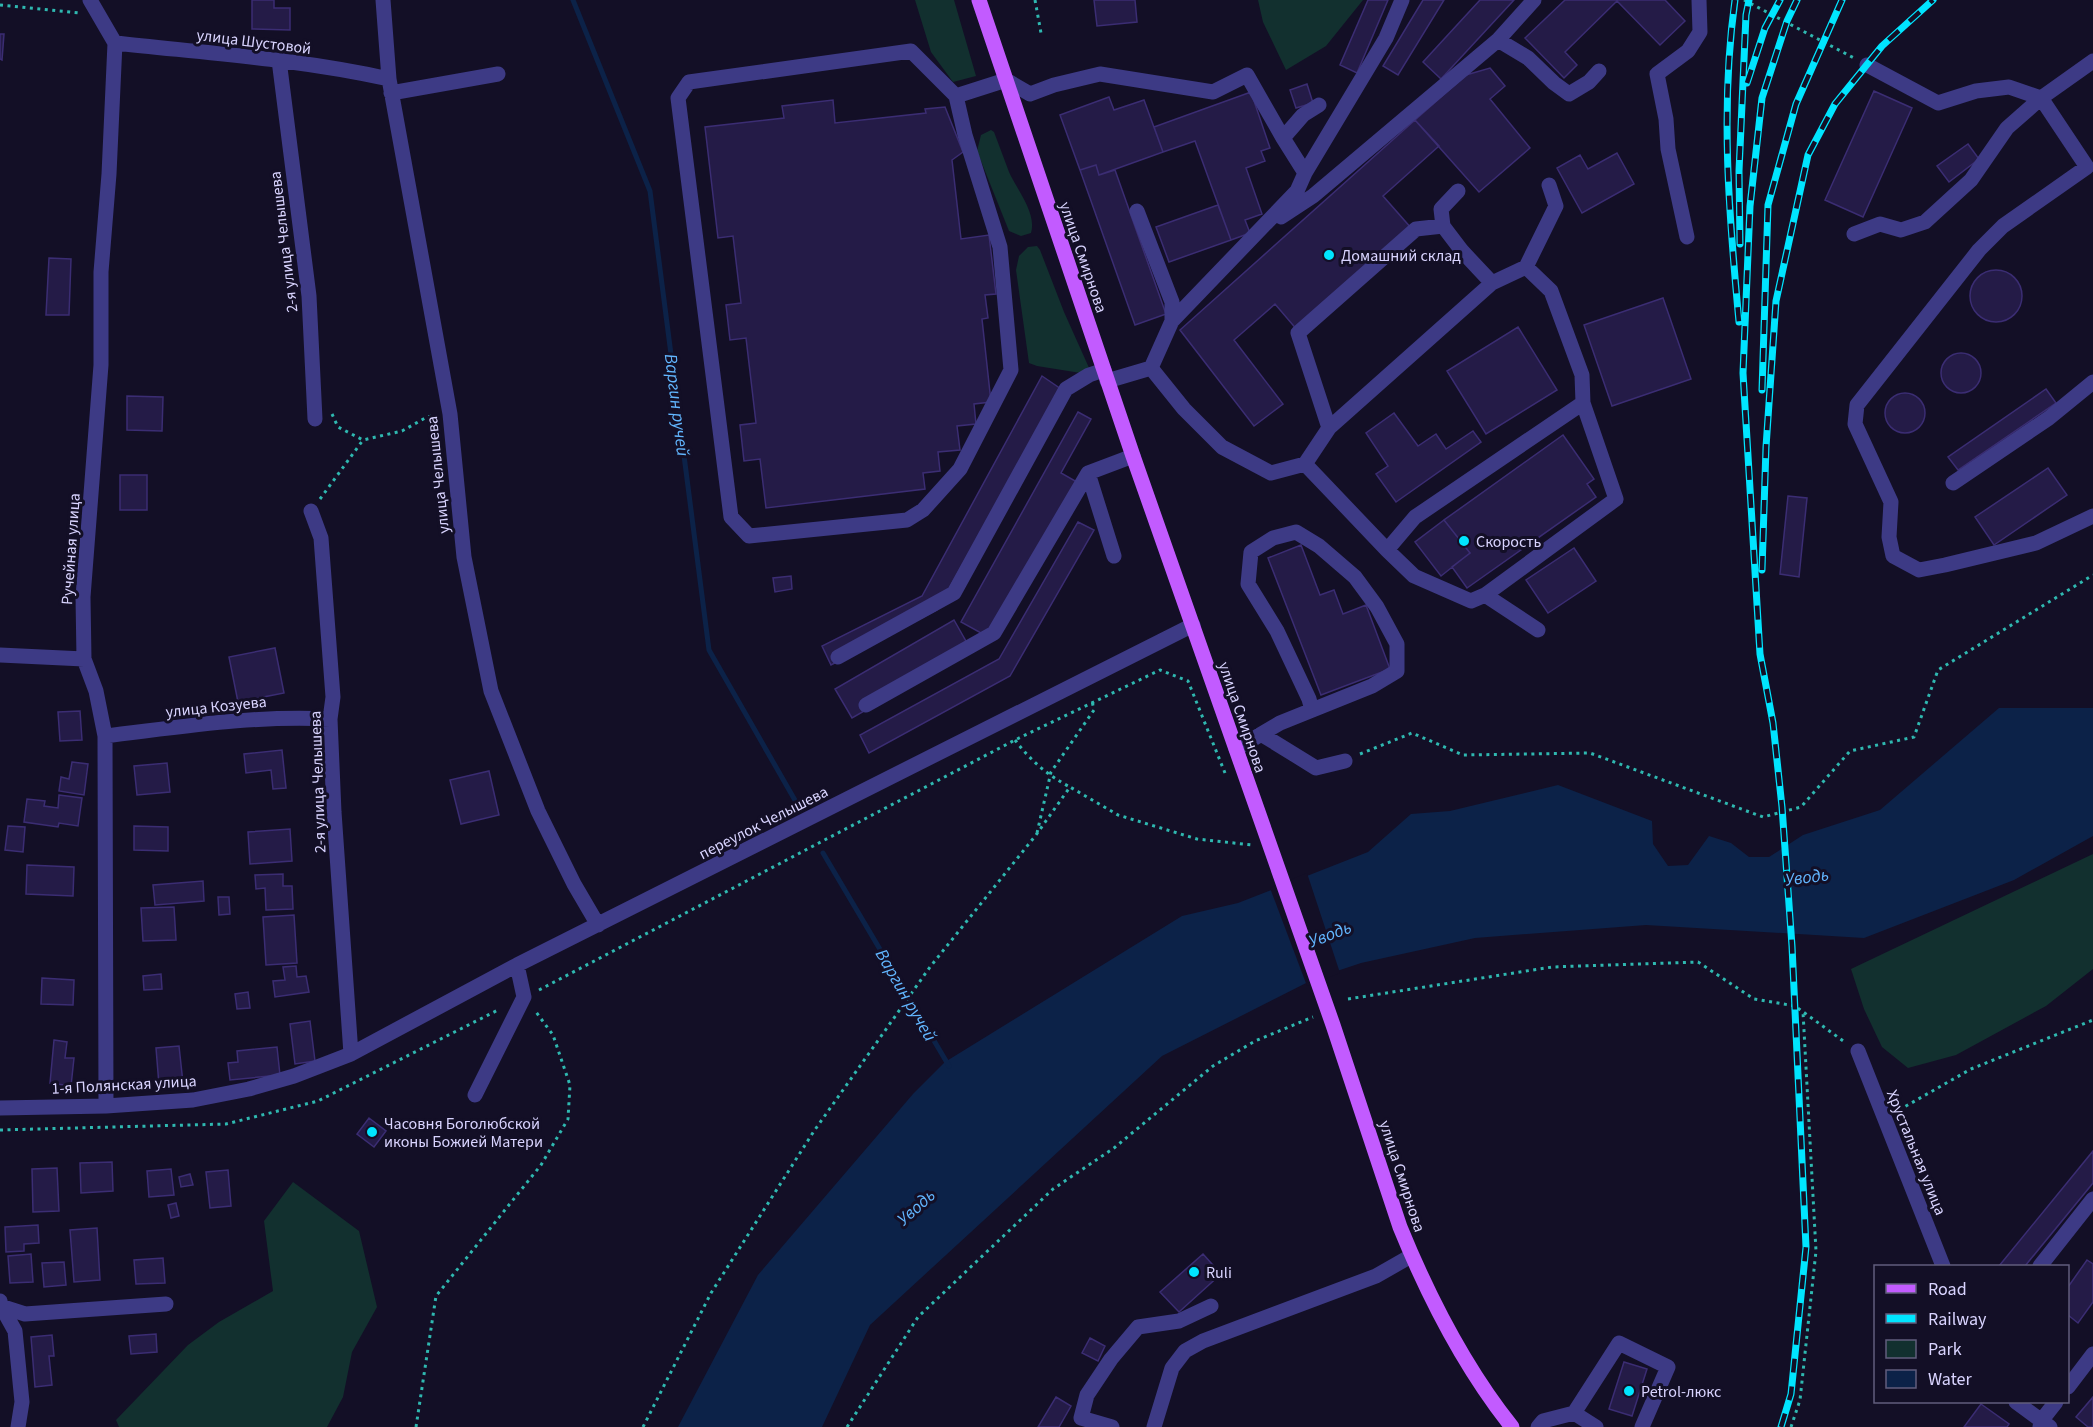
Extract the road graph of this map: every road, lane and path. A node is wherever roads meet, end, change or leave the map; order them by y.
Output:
1 (90, 0) edge
2 (383, 0) edge
3 (979, 0) edge
4 (1035, 0) edge
5 (1402, 0) edge
6 (1534, 0) edge
7 (1699, 0) edge
8 (1744, 0) edge
9 (0, 5) edge
10 (98, 14) junction
11 (1041, 33) dead end
12 (1498, 40) junction
13 (115, 44) junction
14 (279, 60) junction
15 (2093, 61) edge
16 (1867, 65) joint
17 (1599, 71) dead end
18 (498, 74) dead end
19 (1006, 80) junction
20 (390, 86) junction
21 (956, 96) junction
22 (2041, 98) junction
23 (1319, 105) dead end
24 (1283, 138) junction
25 (2090, 172) edge
26 (1305, 173) junction
27 (1549, 185) dead end
28 (1458, 191) dead end
29 (1137, 211) dead end
30 (1443, 226) junction
31 (1263, 228) junction
32 (1854, 234) dead end
33 (1687, 237) dead end
34 (1526, 267) junction
35 (1492, 283) junction
36 (1172, 321) junction
37 (1151, 368) junction
38 (1105, 375) junction
39 (2093, 382) edge
40 (1583, 403) junction
41 (328, 406) dead end
42 (450, 414) junction
43 (315, 419) dead end
44 (1329, 428) junction
45 (363, 440) junction
46 (1133, 456) junction
47 (1305, 464) junction
48 (1088, 473) junction
49 (1953, 483) dead end
50 (311, 511) joint
51 (2093, 516) edge
52 (1386, 550) junction
53 (1114, 556) dead end
54 (2093, 575) edge
55 (1485, 596) junction
56 (1193, 625) junction
57 (1538, 630) dead end
58 (0, 655) edge
59 (838, 657) dead end
60 (84, 659) junction
61 (1083, 680) junction
62 (1092, 702) junction
63 (866, 705) dead end
64 (1312, 710) junction
65 (330, 719) junction
66 (1261, 734) junction
67 (105, 736) junction
68 (1015, 740) junction
69 (1236, 749) junction
70 (1345, 761) joint
71 (1050, 777) junction
72 (1229, 783) dead end
73 (1070, 787) junction
74 (1036, 835) junction
75 (1250, 835) dead end
76 (598, 925) junction
77 (517, 965) junction
78 (524, 997) junction
79 (1348, 999) dead end
80 (1803, 1012) junction
81 (1318, 1014) dead end
82 (2093, 1020) edge
83 (1858, 1051) joint
84 (351, 1054) junction
85 (475, 1095) dead end
86 (106, 1106) junction
87 (0, 1108) edge
88 (1885, 1118) junction
89 (0, 1130) edge
90 (2093, 1199) edge
91 (1411, 1256) junction
92 (1943, 1265) edge
93 (2041, 1265) edge
94 (0, 1301) edge
95 (166, 1304) dead end
96 (0, 1306) edge
97 (1211, 1306) dead end
98 (2093, 1354) edge
99 (2069, 1384) edge
100 (2018, 1403) edge
101 (2055, 1403) edge
102 (1574, 1413) junction
103 (2044, 1425) edge
104 (18, 1427) edge
105 (416, 1427) edge
106 (643, 1427) edge
107 (847, 1427) edge
108 (1112, 1427) edge
109 (1154, 1427) edge
110 (1512, 1427) edge
111 (1538, 1427) edge
112 (1596, 1427) edge
113 (1642, 1427) edge
114 (1791, 1427) edge

1 - 10 street
2 - 20 street, улица Челышева
3 - 19 main road, улица Смирнова
4 - 11 path
5 - 26 street
6 - 12 street
7 - 33 street
8 - 16 path
9 - 10 path
10 - 13 street
12 - 17 street
12 - 31 street
13 - 14 street, улица Шустовой
13 - 60 street, Ручейная улица
14 - 20 street, улица Шустовой
14 - 43 street, 2-я улица Челышева
15 - 22 street
16 - 22 street
18 - 20 street
19 - 21 street
19 - 24 street
19 - 38 main road, улица Смирнова
20 - 42 street, улица Челышева
21 - 21 street
22 - 25 street
22 - 32 street
23 - 24 street
24 - 26 street
25 - 51 street
26 - 31 street
27 - 34 street
28 - 30 street
29 - 36 street
30 - 35 street
30 - 44 street
31 - 36 street
34 - 35 street
34 - 40 street
35 - 44 street
36 - 37 street
37 - 38 street
37 - 47 street
38 - 46 main road, улица Смирнова
38 - 59 street
39 - 49 street
40 - 52 street
40 - 55 street
41 - 45 path
42 - 45 path
42 - 76 street, улица Челышева
44 - 47 street
45 - 50 path
46 - 48 street
46 - 56 main road, улица Смирнова
47 - 52 street
48 - 53 street
48 - 63 street
50 - 65 street, 2-я улица Челышева
52 - 55 street
54 - 70 path
55 - 57 street
56 - 61 street, переулок Челышева
56 - 69 main road, улица Смирнова
58 - 60 street
60 - 67 street, Ручейная улица
61 - 62 path
61 - 76 street, переулок Челышева
62 - 68 path
62 - 71 path
62 - 72 path
64 - 64 street
64 - 66 street
65 - 67 street, улица Козуева
65 - 84 street, 2-я улица Челышева
66 - 69 street
66 - 70 street
67 - 86 street, Ручейная улица
68 - 71 path
68 - 78 path
69 - 91 main road, улица Смирнова
71 - 73 path
71 - 74 path
73 - 74 path
73 - 75 path
74 - 106 path
76 - 77 street, переулок Челышева
77 - 78 street
77 - 84 street, переулок Челышева
78 - 85 street
78 - 89 path
78 - 105 path
79 - 80 path
80 - 83 path
80 - 114 path
81 - 107 path
82 - 88 path
83 - 88 street, Хрустальная улица
84 - 86 street, 1-я Полянская улица
86 - 87 street, 1-я Полянская улица
88 - 92 street, Хрустальная улица
90 - 93 street
91 - 109 street
91 - 110 main road, улица Смирнова
94 - 96 street
95 - 96 street
96 - 104 street
97 - 108 street
98 - 99 street
100 - 103 street
101 - 103 street
102 - 111 street
102 - 112 street
102 - 113 street

